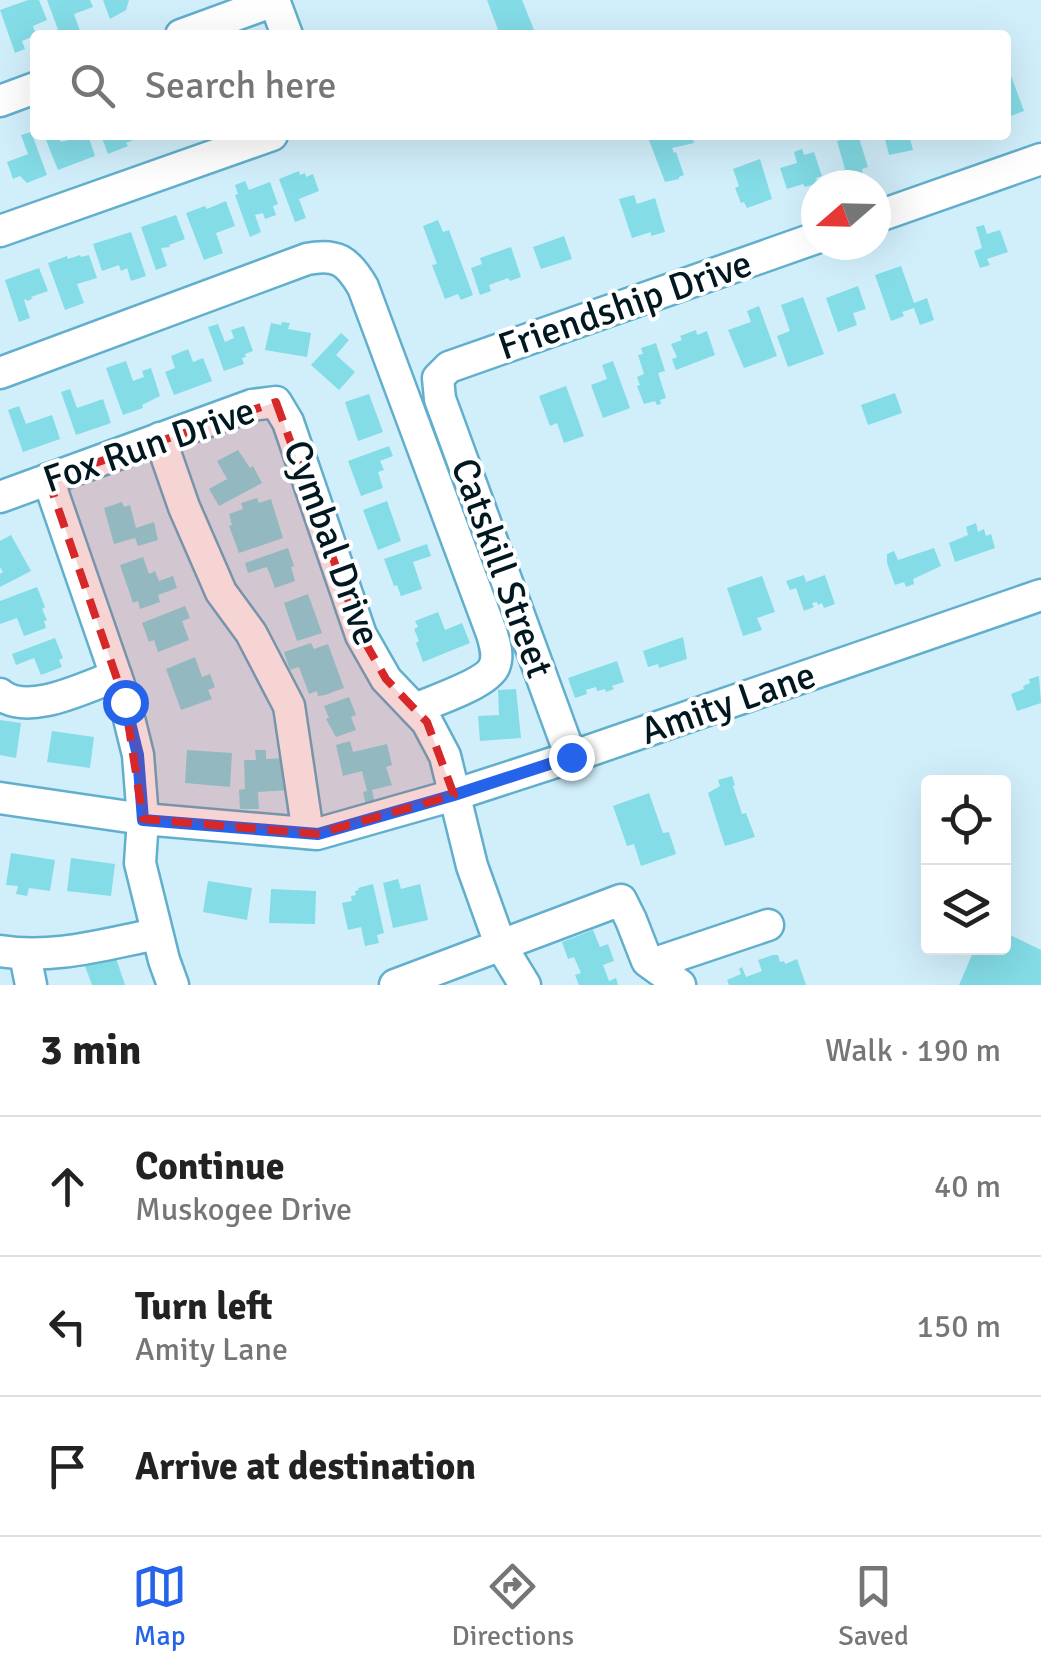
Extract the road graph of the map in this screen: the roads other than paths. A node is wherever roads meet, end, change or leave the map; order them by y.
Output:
1 (274, 0) edge
2 (194, 30) edge
3 (285, 30) edge
4 (30, 90) edge
5 (0, 101) edge
6 (258, 140) edge
7 (1041, 159) edge
8 (891, 212) edge
9 (0, 231) edge
10 (801, 243) edge
11 (0, 373) edge
12 (438, 378) joint
13 (288, 422) joint
14 (160, 438) junction
15 (48, 479) junction
16 (0, 497) edge
17 (1041, 595) edge
18 (116, 676) junction
19 (0, 694) edge
20 (415, 709) junction
21 (571, 757) junction
22 (454, 795) junction
23 (0, 798) edge
24 (143, 820) junction
25 (308, 833) junction
26 (768, 925) dead end
27 (157, 934) junction
28 (500, 944) junction
29 (19, 964) edge
30 (652, 964) junction
31 (173, 985) edge
32 (395, 985) edge
33 (525, 985) edge
34 (680, 985) edge

1 - 2 street
1 - 3 street
4 - 5 street
6 - 9 street
7 - 8 street
10 - 12 street, Friendship Drive
11 - 20 street
12 - 21 street, Catskill Street
13 - 14 street, Fox Run Drive
13 - 20 street, Cymbal Drive
14 - 15 street, Fox Run Drive
14 - 25 street
15 - 16 street, Fox Run Drive
15 - 18 street
17 - 21 street, Amity Lane
18 - 19 street
18 - 24 street
20 - 22 street, Cymbal Drive
21 - 22 street, Amity Lane
22 - 25 street, Amity Lane
22 - 28 street, Cymbal Drive
23 - 24 street, Amity Lane
24 - 25 street, Amity Lane
24 - 27 street
26 - 30 street
27 - 29 street
27 - 31 street
28 - 30 street
28 - 32 street
28 - 33 street, Cymbal Drive
30 - 34 street

